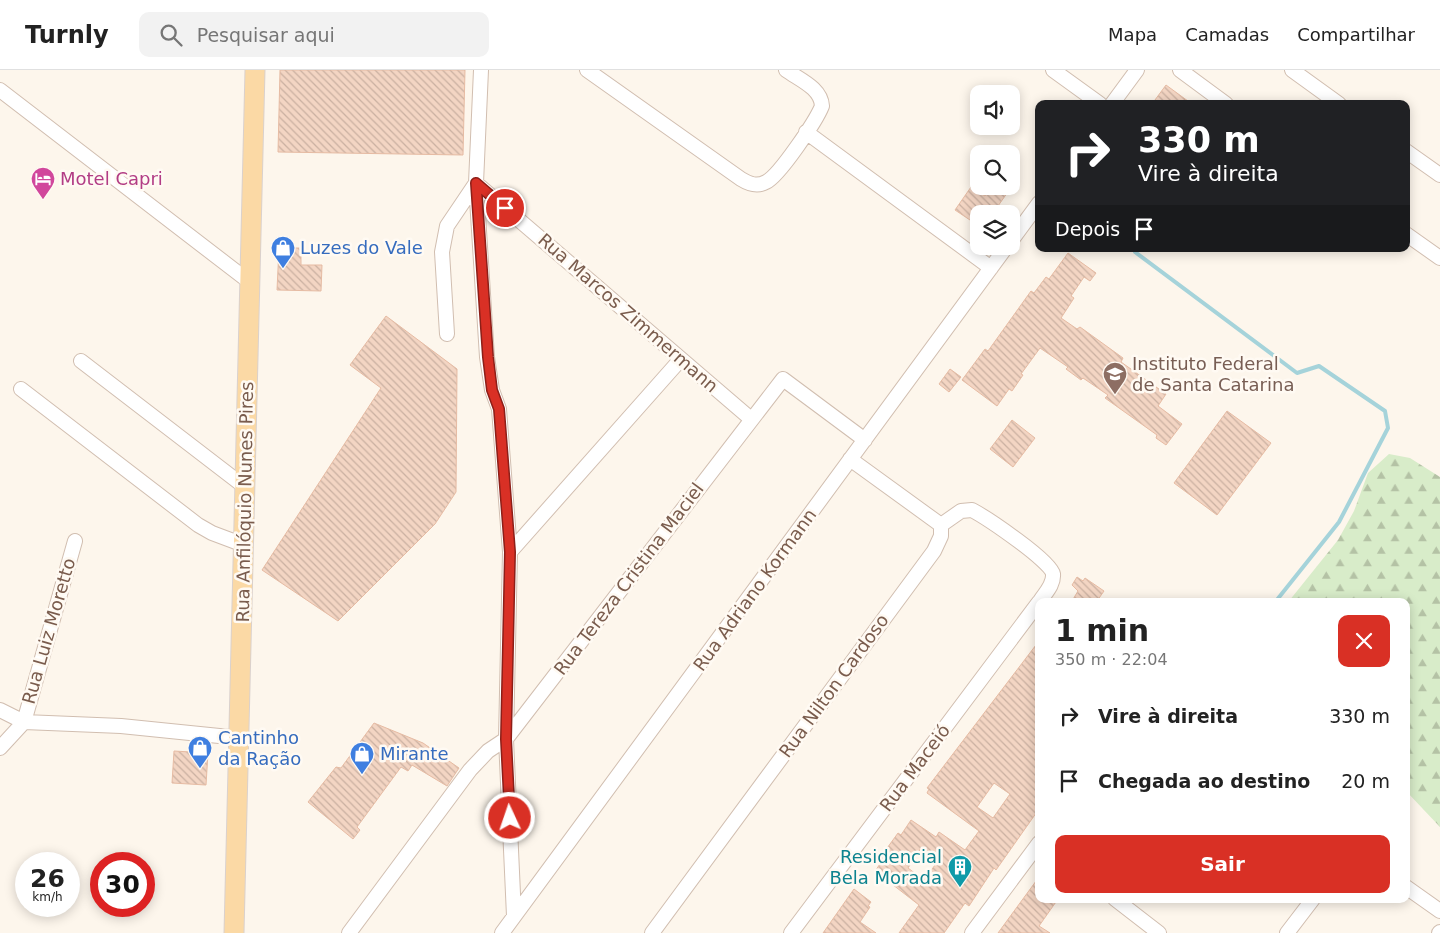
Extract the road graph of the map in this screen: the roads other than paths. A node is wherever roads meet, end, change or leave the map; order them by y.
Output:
1 (255, 70) edge
2 (481, 70) edge
3 (586, 70) edge
4 (786, 70) edge
5 (1053, 70) edge
6 (1137, 70) edge
7 (1180, 70) edge
8 (1292, 70) edge
9 (0, 90) edge
10 (1094, 100) edge
11 (1115, 100) edge
12 (1221, 100) edge
13 (1333, 100) edge
14 (806, 132) junction
15 (1410, 154) edge
16 (1440, 175) edge
17 (476, 183) junction
18 (1035, 208) edge
19 (1020, 229) edge
20 (1410, 237) edge
21 (1000, 255) edge
22 (1440, 258) edge
23 (991, 268) junction
24 (251, 283) junction
25 (447, 334) dead end
26 (681, 359) junction
27 (81, 361) dead end
28 (21, 389) dead end
29 (751, 419) junction
30 (865, 440) junction
31 (850, 459) junction
32 (245, 487) junction
33 (941, 525) junction
34 (75, 540) dead end
35 (244, 545) junction
36 (510, 552) junction
37 (1042, 598) edge
38 (1034, 618) edge
39 (0, 710) edge
40 (24, 722) junction
41 (239, 738) junction
42 (506, 739) junction
43 (0, 748) edge
44 (1035, 848) edge
45 (1410, 890) edge
46 (1120, 903) edge
47 (1309, 903) edge
48 (1440, 911) edge
49 (514, 916) junction
50 (234, 933) edge
51 (349, 933) edge
52 (502, 933) edge
53 (652, 933) edge
54 (791, 933) edge
55 (972, 933) edge
56 (1159, 933) edge
57 (1287, 933) edge

1 - 24 main road, Rua Anfilóquio Nunes Pires
2 - 17 street
3 - 14 street
4 - 14 street
5 - 10 street
6 - 11 street
7 - 12 street
8 - 13 street
9 - 24 street
14 - 23 street
15 - 16 street
17 - 25 street
17 - 26 street, Rua Marcos Zimmermann
17 - 36 street
18 - 19 street
20 - 22 street
21 - 23 street, Rua Adriano Kormann
23 - 30 street, Rua Adriano Kormann
24 - 32 main road, Rua Anfilóquio Nunes Pires
26 - 29 street, Rua Marcos Zimmermann
26 - 36 street
27 - 32 street
28 - 35 street
29 - 30 street, Rua Tereza Cristina Maciel
29 - 42 street, Rua Tereza Cristina Maciel
30 - 31 street, Rua Adriano Kormann
31 - 33 street
31 - 49 street, Rua Adriano Kormann
32 - 35 main road, Rua Anfilóquio Nunes Pires
33 - 37 street, Rua Maceió
33 - 53 street, Rua Nilton Cardoso
34 - 40 street, Rua Luiz Moretto
35 - 41 main road, Rua Anfilóquio Nunes Pires
36 - 42 street
38 - 54 street, Rua Maceió
39 - 40 street
40 - 41 street
40 - 43 street
41 - 50 main road, Rua Anfilóquio Nunes Pires
42 - 49 street
42 - 51 street, Rua Tereza Cristina Maciel
44 - 55 street
45 - 48 street
46 - 56 street
47 - 57 street
49 - 52 street, Rua Adriano Kormann

